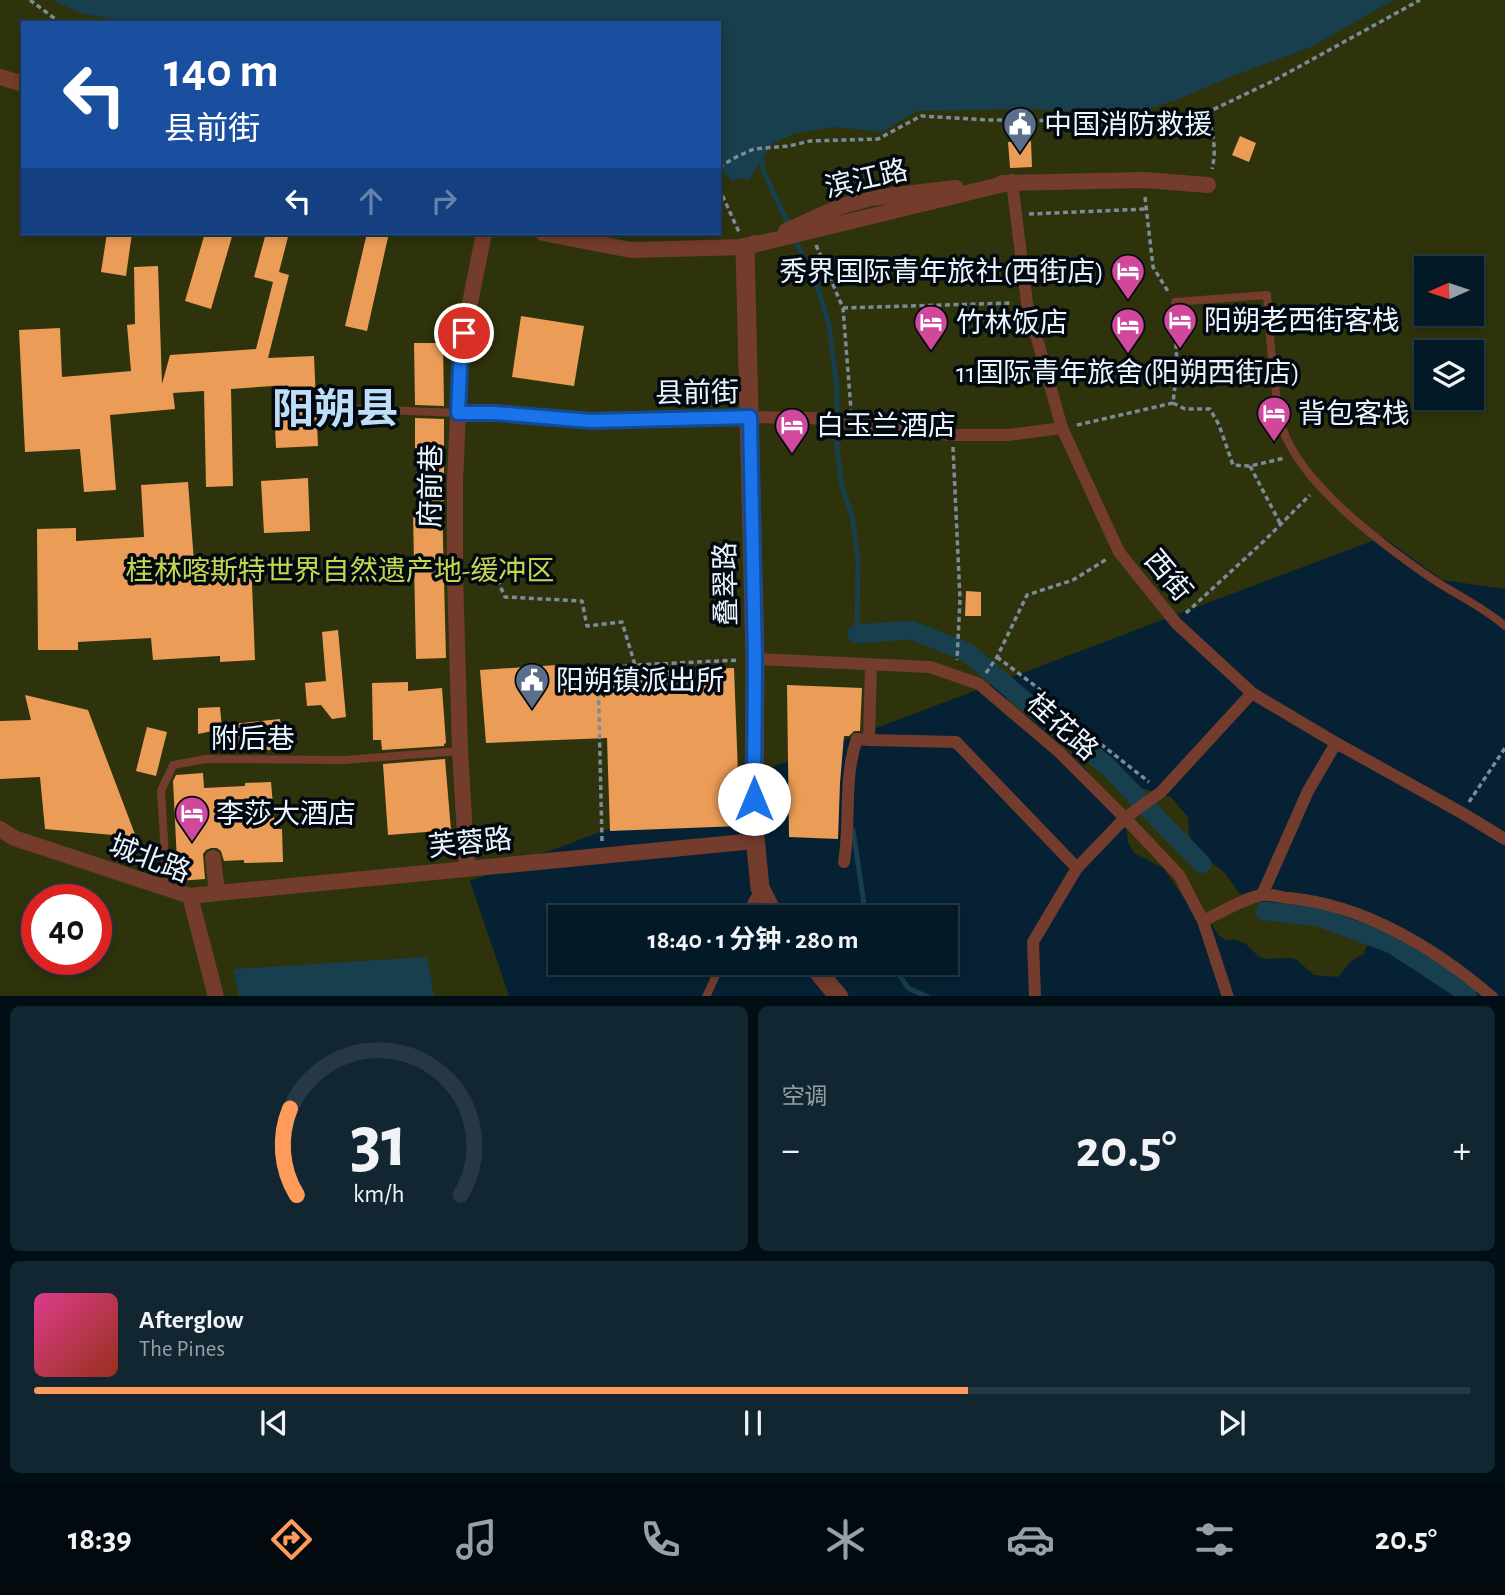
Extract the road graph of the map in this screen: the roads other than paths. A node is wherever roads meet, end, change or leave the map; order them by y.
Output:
1 (0, 77) edge
2 (21, 83) edge
3 (1012, 182) junction
4 (1208, 185) road end
5 (484, 235) edge
6 (553, 235) edge
7 (745, 247) junction
8 (1175, 302) road end
9 (335, 408) dead end
10 (458, 413) junction
11 (750, 417) junction
12 (1062, 428) junction
13 (1505, 626) edge
14 (755, 659) junction
15 (868, 665) junction
16 (1252, 693) junction
17 (869, 740) junction
18 (1336, 743) junction
19 (460, 751) junction
20 (1125, 818) junction
21 (0, 829) edge
22 (1505, 839) edge
23 (748, 842) junction
24 (213, 858) dead end
25 (844, 862) dead end
26 (1076, 867) junction
27 (467, 868) junction
28 (167, 888) junction
29 (760, 888) junction
30 (217, 893) junction
31 (1262, 895) junction
32 (190, 896) junction
33 (751, 905) edge
34 (769, 905) edge
35 (1203, 921) junction
36 (716, 975) edge
37 (821, 975) edge
38 (216, 996) edge
39 (706, 996) edge
40 (839, 996) edge
41 (1035, 996) edge
42 (1228, 996) edge
43 (1492, 996) edge

1 - 2 street
3 - 4 street, 滨江路
3 - 7 street
3 - 7 street, 滨江路
3 - 12 street, 西街
5 - 10 street, 府前巷
6 - 7 street, 滨江路
7 - 11 street, 叠翠路
7 - 23 street
8 - 13 lane
9 - 10 lane
10 - 11 street, 县前街
10 - 19 street, 府前巷
11 - 12 street, 县前街
11 - 14 street, 叠翠路
12 - 16 street, 西街
14 - 15 street, 桂花路
14 - 23 street, 叠翠路
15 - 17 street
15 - 20 street, 桂花路
16 - 18 street, 西街
16 - 20 street
17 - 25 street
17 - 26 street
18 - 22 street, 西街
18 - 31 street
19 - 27 street, 府前巷
19 - 28 lane, 附后巷
20 - 26 street
20 - 35 street, 桂花路
21 - 28 street, 城北路
23 - 27 street, 芙蓉路
23 - 29 street, 叠翠路
23 - 30 street
24 - 30 street
26 - 41 street
27 - 30 street, 芙蓉路
28 - 32 street, 城北路
29 - 33 lane
29 - 34 street, 叠翠路
30 - 32 street, 芙蓉路
31 - 35 street
31 - 43 street
32 - 38 street, 城北路
35 - 42 street, 桂花路
36 - 39 lane
37 - 40 street

